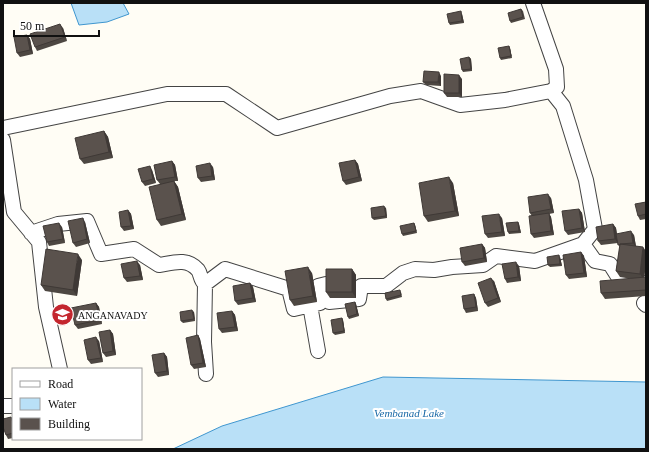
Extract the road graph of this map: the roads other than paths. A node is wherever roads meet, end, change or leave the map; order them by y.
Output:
1 (533, 3) edge
2 (551, 91) junction
3 (3, 128) edge
4 (3, 140) edge
5 (31, 233) junction
6 (583, 244) junction
7 (646, 283) edge
8 (205, 284) junction
9 (310, 305) junction
10 (318, 351) dead end
11 (60, 368) edge
12 (206, 374) dead end

1 - 2 street
2 - 3 street
2 - 6 street
4 - 5 street
5 - 8 street
5 - 11 street
6 - 7 street
6 - 9 street
8 - 9 street
8 - 12 street
9 - 10 street

